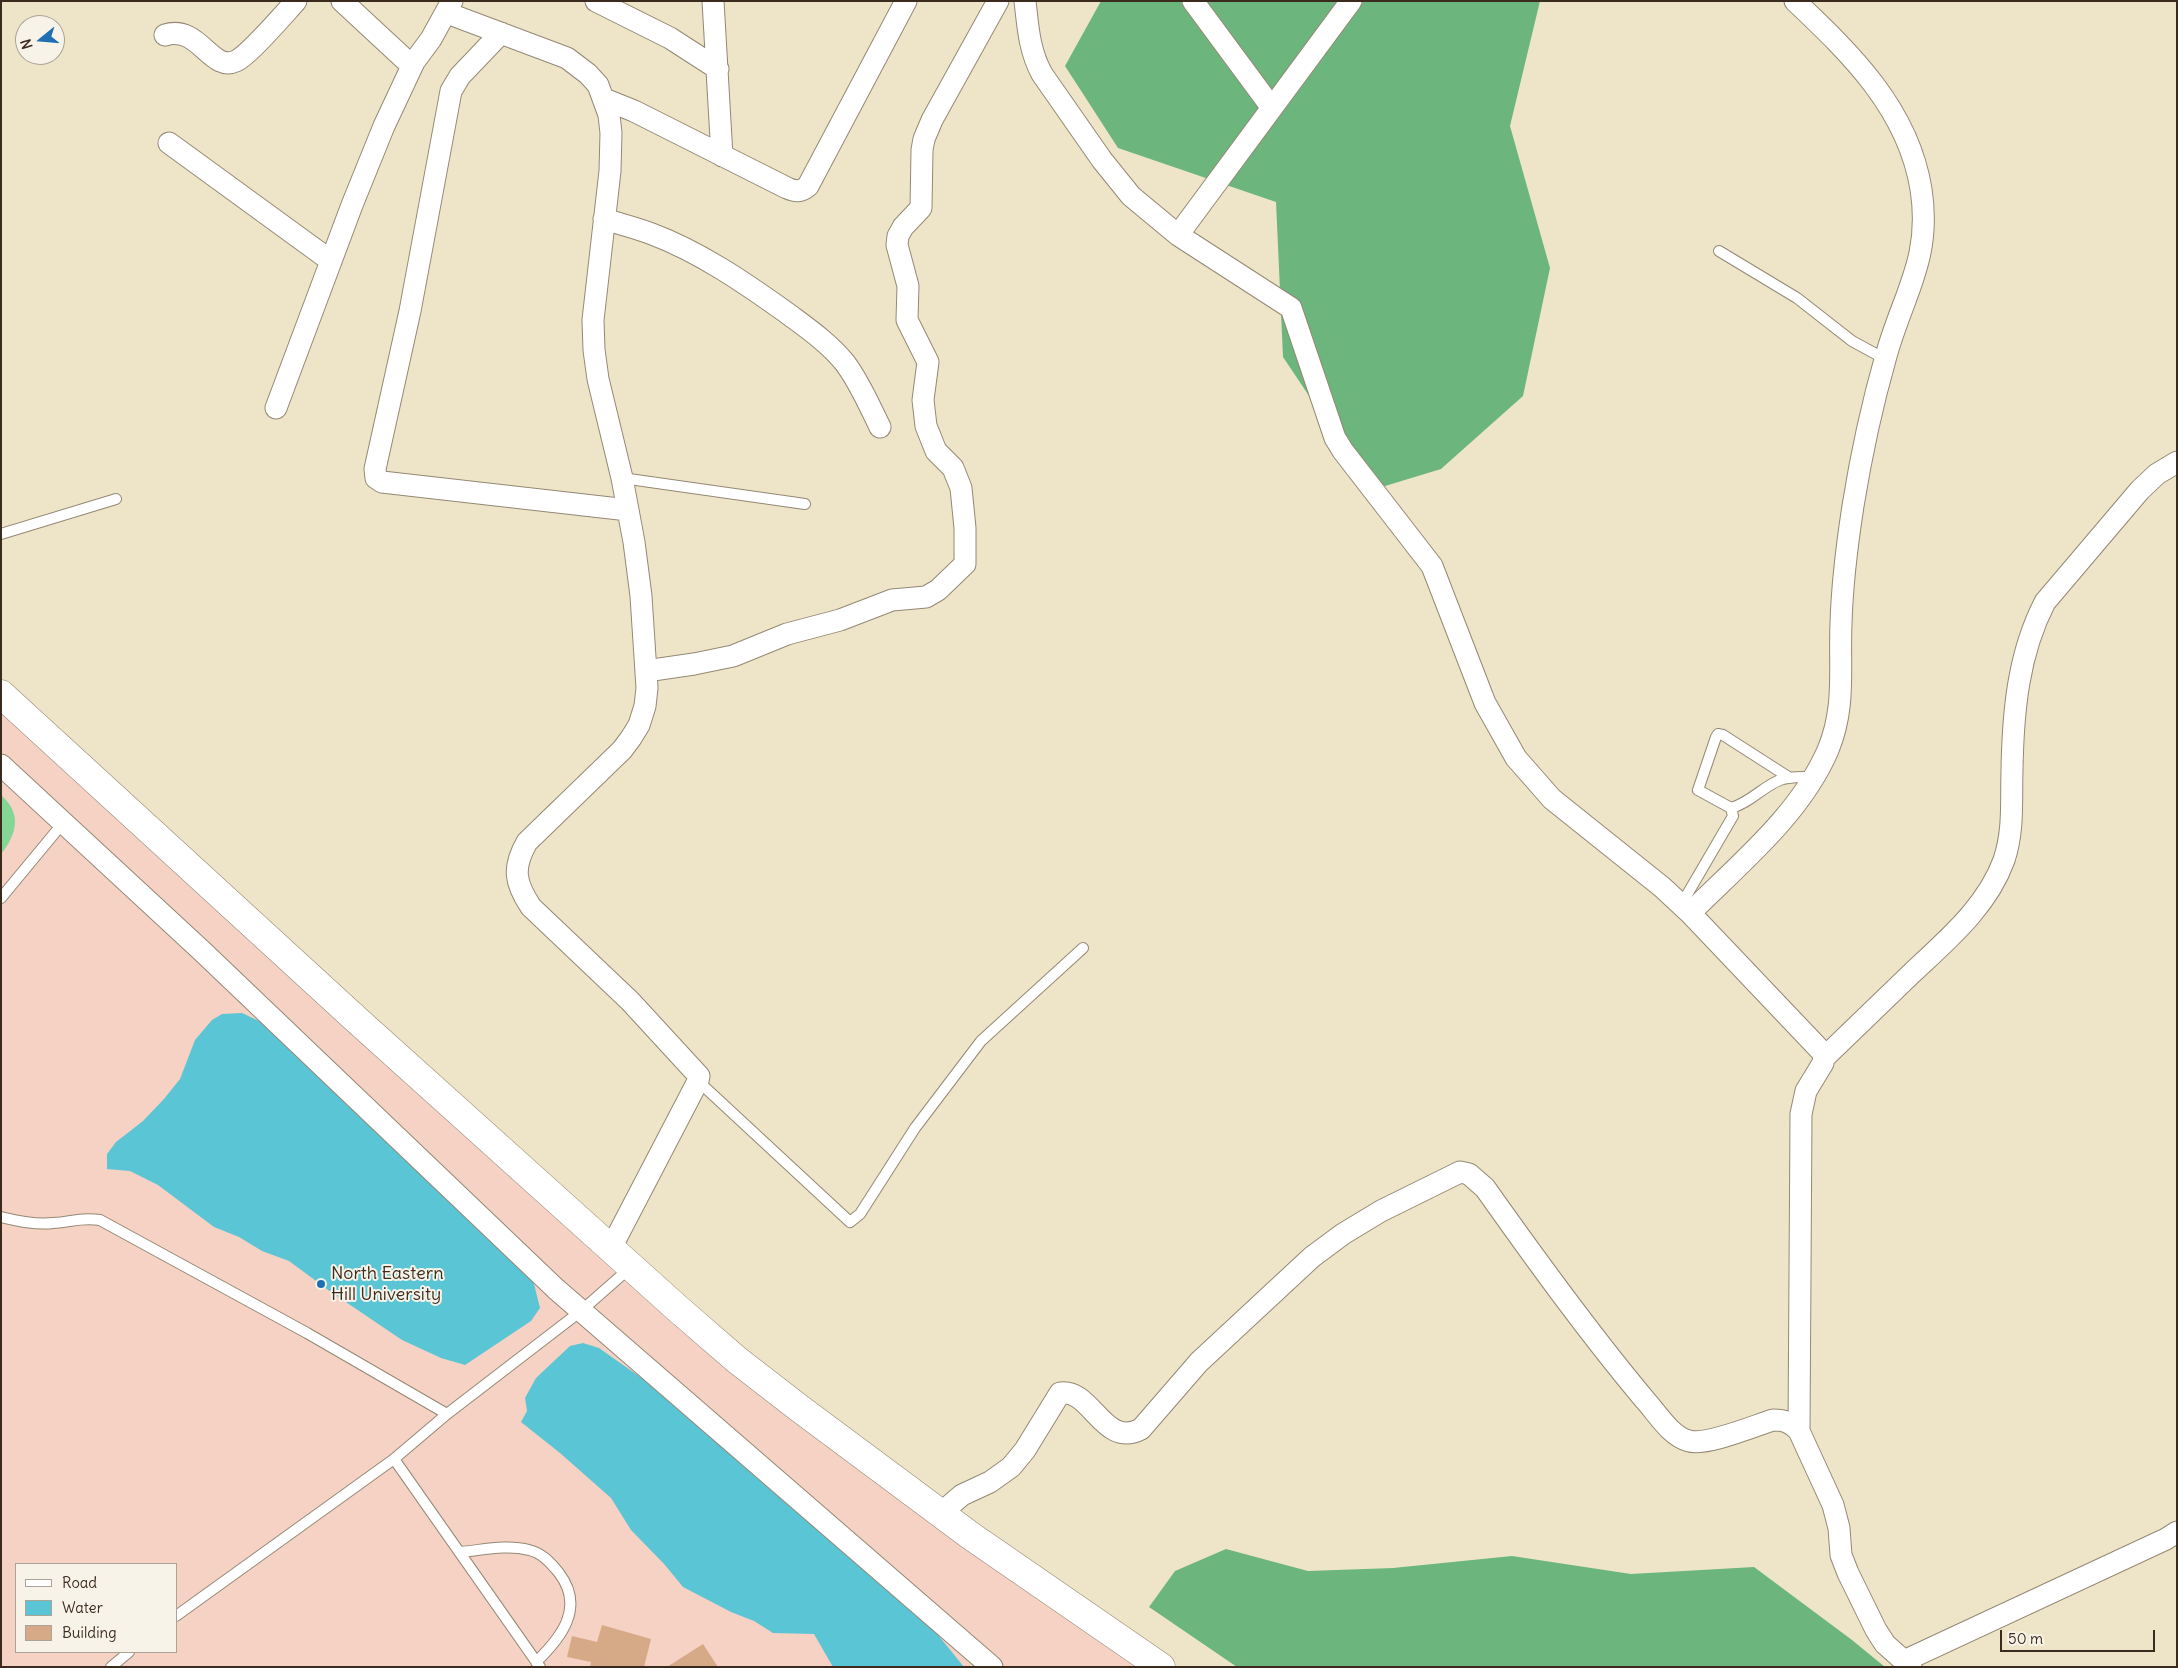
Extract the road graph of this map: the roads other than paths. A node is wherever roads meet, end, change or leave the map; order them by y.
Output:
1 (296, 1) edge
2 (342, 1) edge
3 (596, 1) edge
4 (713, 1) edge
5 (906, 1) edge
6 (998, 1) edge
7 (1025, 1) edge
8 (1193, 1) edge
9 (1351, 1) edge
10 (1795, 1) edge
11 (450, 7) edge
12 (501, 33) junction
13 (165, 35) dead end
14 (412, 66) junction
15 (718, 69) junction
16 (604, 98) junction
17 (1272, 108) junction
18 (169, 143) dead end
19 (722, 156) junction
20 (604, 219) junction
21 (1178, 235) junction
22 (1719, 251) dead end
23 (331, 261) junction
24 (1885, 359) junction
25 (276, 408) dead end
26 (880, 427) dead end
27 (2177, 462) edge
28 (622, 478) junction
29 (116, 498) dead end
30 (805, 504) dead end
31 (628, 510) junction
32 (1, 534) edge
33 (646, 671) junction
34 (1, 694) edge
35 (1, 765) edge
36 (1812, 777) junction
37 (1790, 778) junction
38 (1731, 808) junction
39 (63, 823) junction
40 (1, 898) edge
41 (1686, 909) junction
42 (1083, 948) dead end
43 (1825, 1057) junction
44 (698, 1081) junction
45 (1, 1217) edge
46 (611, 1248) junction
47 (632, 1266) junction
48 (581, 1311) junction
49 (447, 1414) junction
50 (1799, 1431) junction
51 (394, 1459) junction
52 (941, 1513) junction
53 (2177, 1532) edge
54 (461, 1552) junction
55 (178, 1615) edge
56 (128, 1653) edge
57 (538, 1664) edge
58 (1908, 1664) edge
59 (111, 1667) edge
60 (992, 1667) edge
61 (1161, 1667) edge

1 - 13 street
2 - 14 street
3 - 15 street
4 - 15 street
5 - 19 street
6 - 33 street
7 - 21 street
8 - 17 street
9 - 17 street
10 - 24 street
11 - 12 street
11 - 14 street
12 - 16 street
12 - 31 street
14 - 23 street
15 - 19 street
16 - 19 street
16 - 20 street
17 - 21 street
18 - 23 street
20 - 26 street
20 - 28 street
21 - 41 street
22 - 24 lane
23 - 25 street
24 - 36 street
27 - 43 street
28 - 30 lane
28 - 31 street
29 - 32 lane
31 - 33 street
33 - 44 street
34 - 46 street
35 - 39 street
36 - 37 lane
36 - 41 street
37 - 38 lane
37 - 38 lane
38 - 41 lane
39 - 40 lane
39 - 48 street
41 - 43 street
42 - 44 lane
43 - 50 street
44 - 46 street
45 - 49 lane
46 - 47 street
47 - 48 lane
47 - 52 street
48 - 49 lane
48 - 60 street
49 - 51 lane
50 - 52 street
50 - 58 street
51 - 54 lane
51 - 55 lane
52 - 61 street
53 - 58 street
54 - 57 lane
54 - 57 lane
56 - 59 lane

